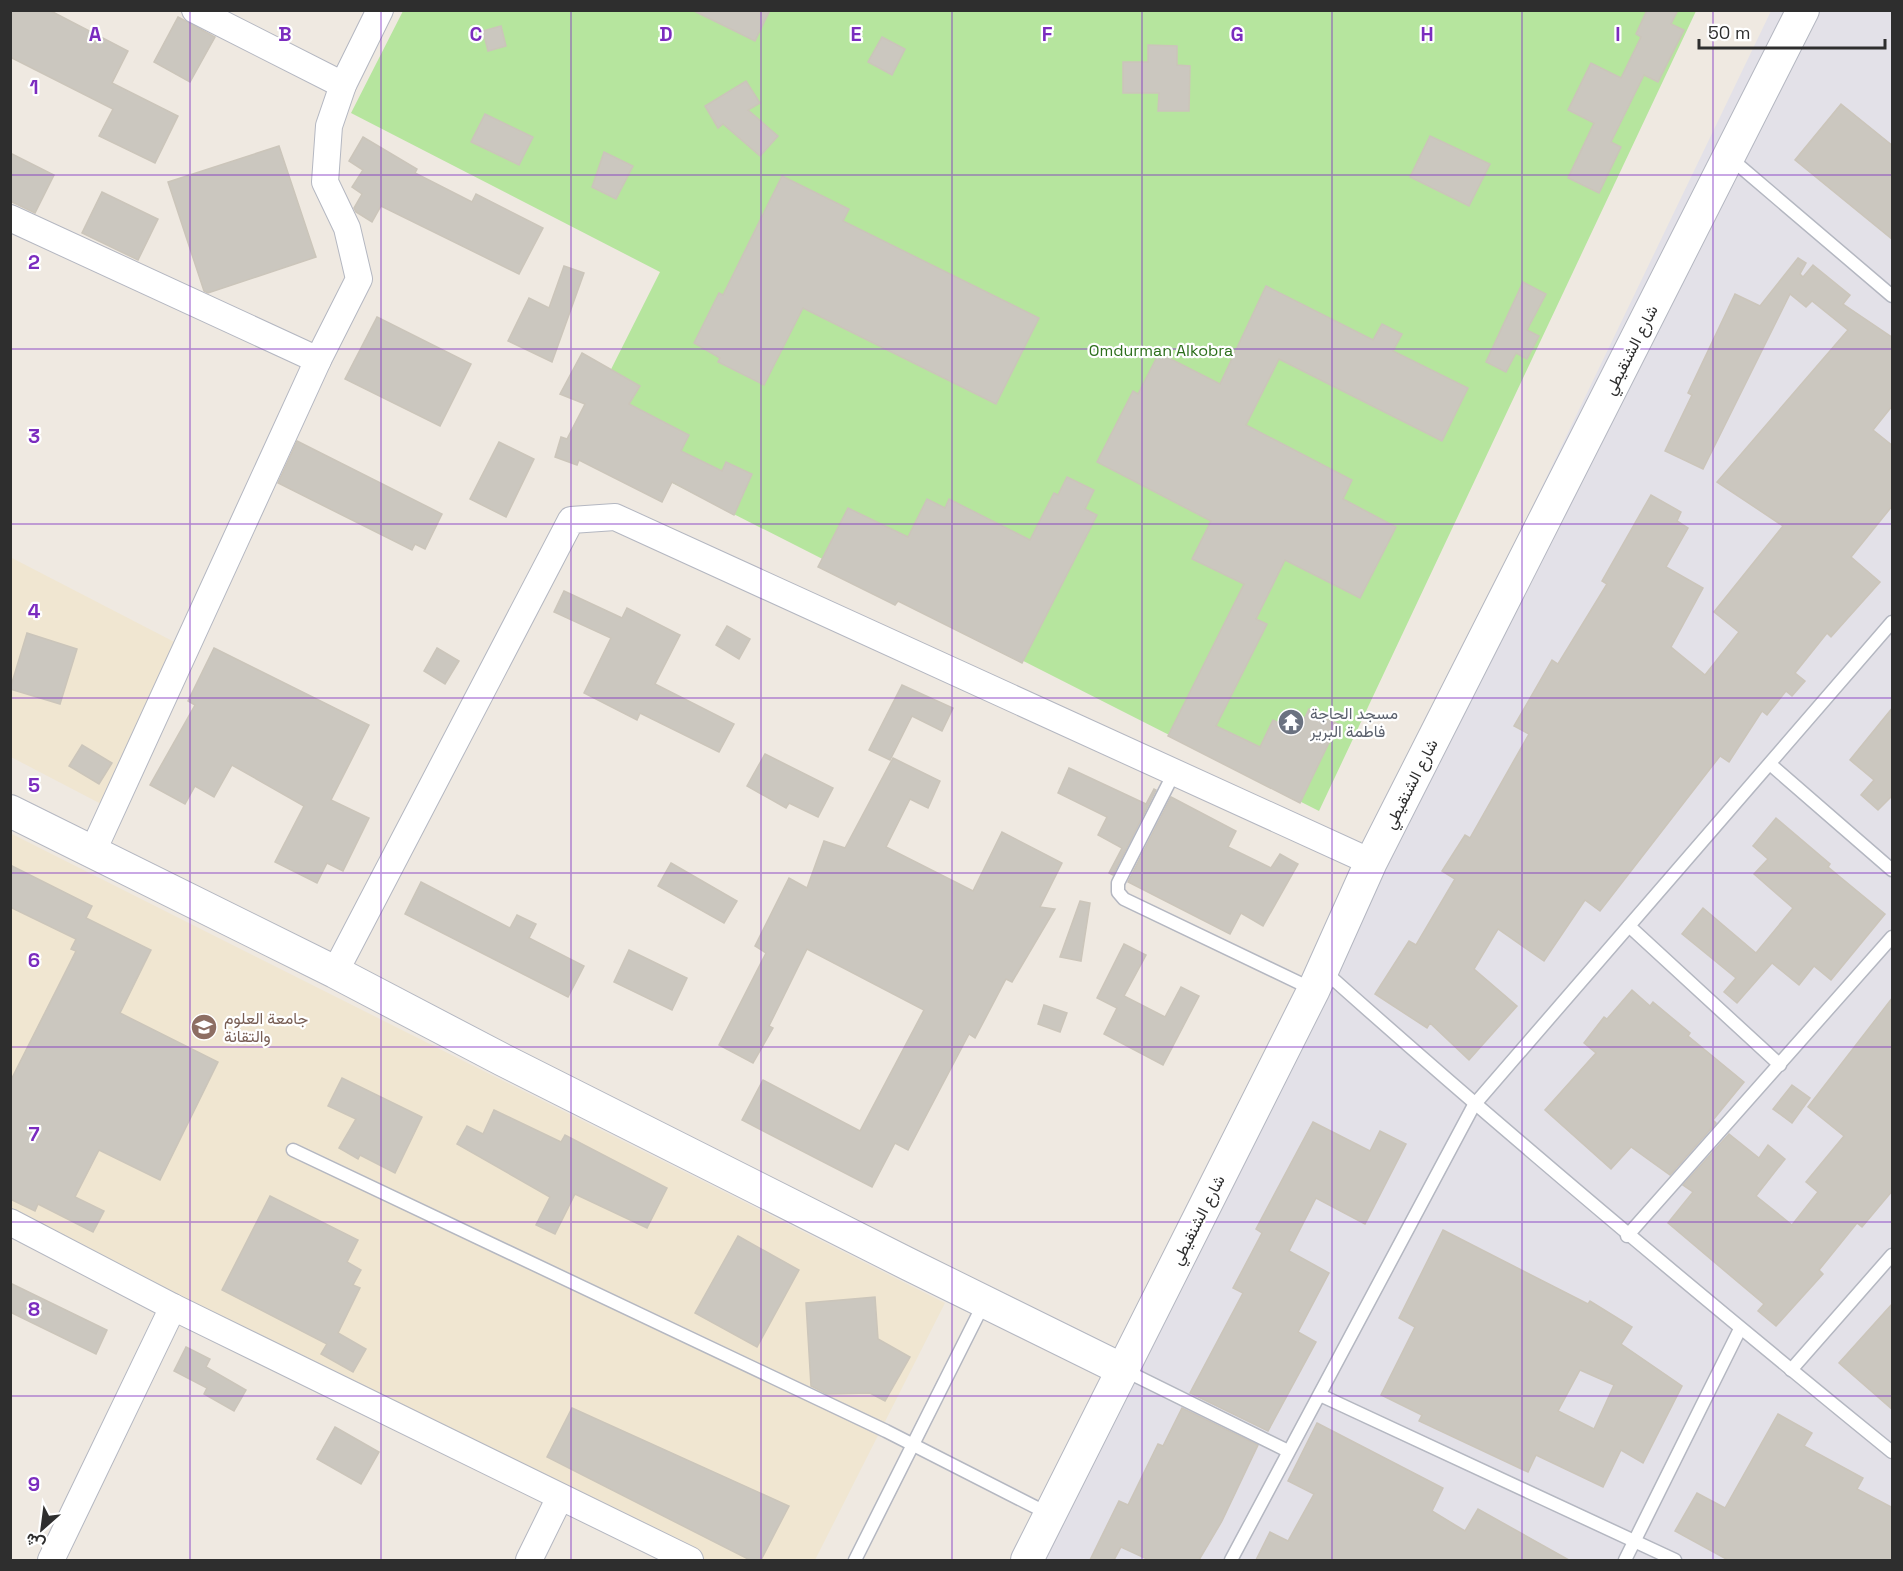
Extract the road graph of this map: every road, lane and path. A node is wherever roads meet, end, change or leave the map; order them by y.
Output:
1 (195, 10) edge
2 (380, 10) edge
3 (1803, 10) edge
4 (343, 85) junction
5 (1729, 157) junction
6 (10, 218) edge
7 (1893, 296) edge
8 (318, 360) junction
9 (1893, 622) edge
10 (1770, 764) junction
11 (1174, 773) junction
12 (10, 811) edge
13 (92, 853) junction
14 (1371, 862) junction
15 (1893, 870) edge
16 (1629, 926) junction
17 (1893, 937) edge
18 (335, 972) junction
19 (1318, 979) junction
20 (1780, 1065) junction
21 (1474, 1105) junction
22 (293, 1150) dead end
23 (10, 1222) edge
24 (1628, 1236) junction
25 (1893, 1255) edge
26 (984, 1302) junction
27 (173, 1307) junction
28 (1740, 1329) junction
29 (1123, 1370) junction
30 (1791, 1370) junction
31 (1320, 1395) junction
32 (912, 1443) junction
33 (1288, 1451) junction
34 (1893, 1452) edge
35 (560, 1497) junction
36 (1050, 1514) junction
37 (1634, 1542) junction
38 (51, 1560) edge
39 (529, 1560) edge
40 (690, 1560) edge
41 (855, 1560) edge
42 (1027, 1560) edge
43 (1231, 1560) edge
44 (1625, 1560) edge
45 (1675, 1560) edge

1 - 4 street
2 - 4 street
3 - 5 street, شارع الشنقيطي
4 - 8 street
5 - 7 lane
5 - 14 street, شارع الشنقيطي
6 - 8 street
8 - 13 street
9 - 10 lane
10 - 15 lane
10 - 16 lane
11 - 14 street
11 - 18 street
11 - 19 lane
12 - 13 street
13 - 18 street
14 - 19 street, شارع الشنقيطي
16 - 20 lane
16 - 21 lane
17 - 20 lane
18 - 26 street
19 - 21 lane
19 - 29 street, شارع الشنقيطي
20 - 24 lane
21 - 24 lane
21 - 31 lane
22 - 32 lane
23 - 27 street
24 - 28 lane
25 - 30 lane
26 - 29 street
26 - 32 lane
27 - 35 street
27 - 38 street
28 - 30 lane
28 - 37 lane
29 - 33 lane
29 - 36 street, شارع الشنقيطي
30 - 34 lane
31 - 33 lane
31 - 37 lane
32 - 36 lane
32 - 41 lane
33 - 43 lane
35 - 39 street
35 - 40 street
36 - 42 street, شارع الشنقيطي
37 - 44 lane
37 - 45 lane

